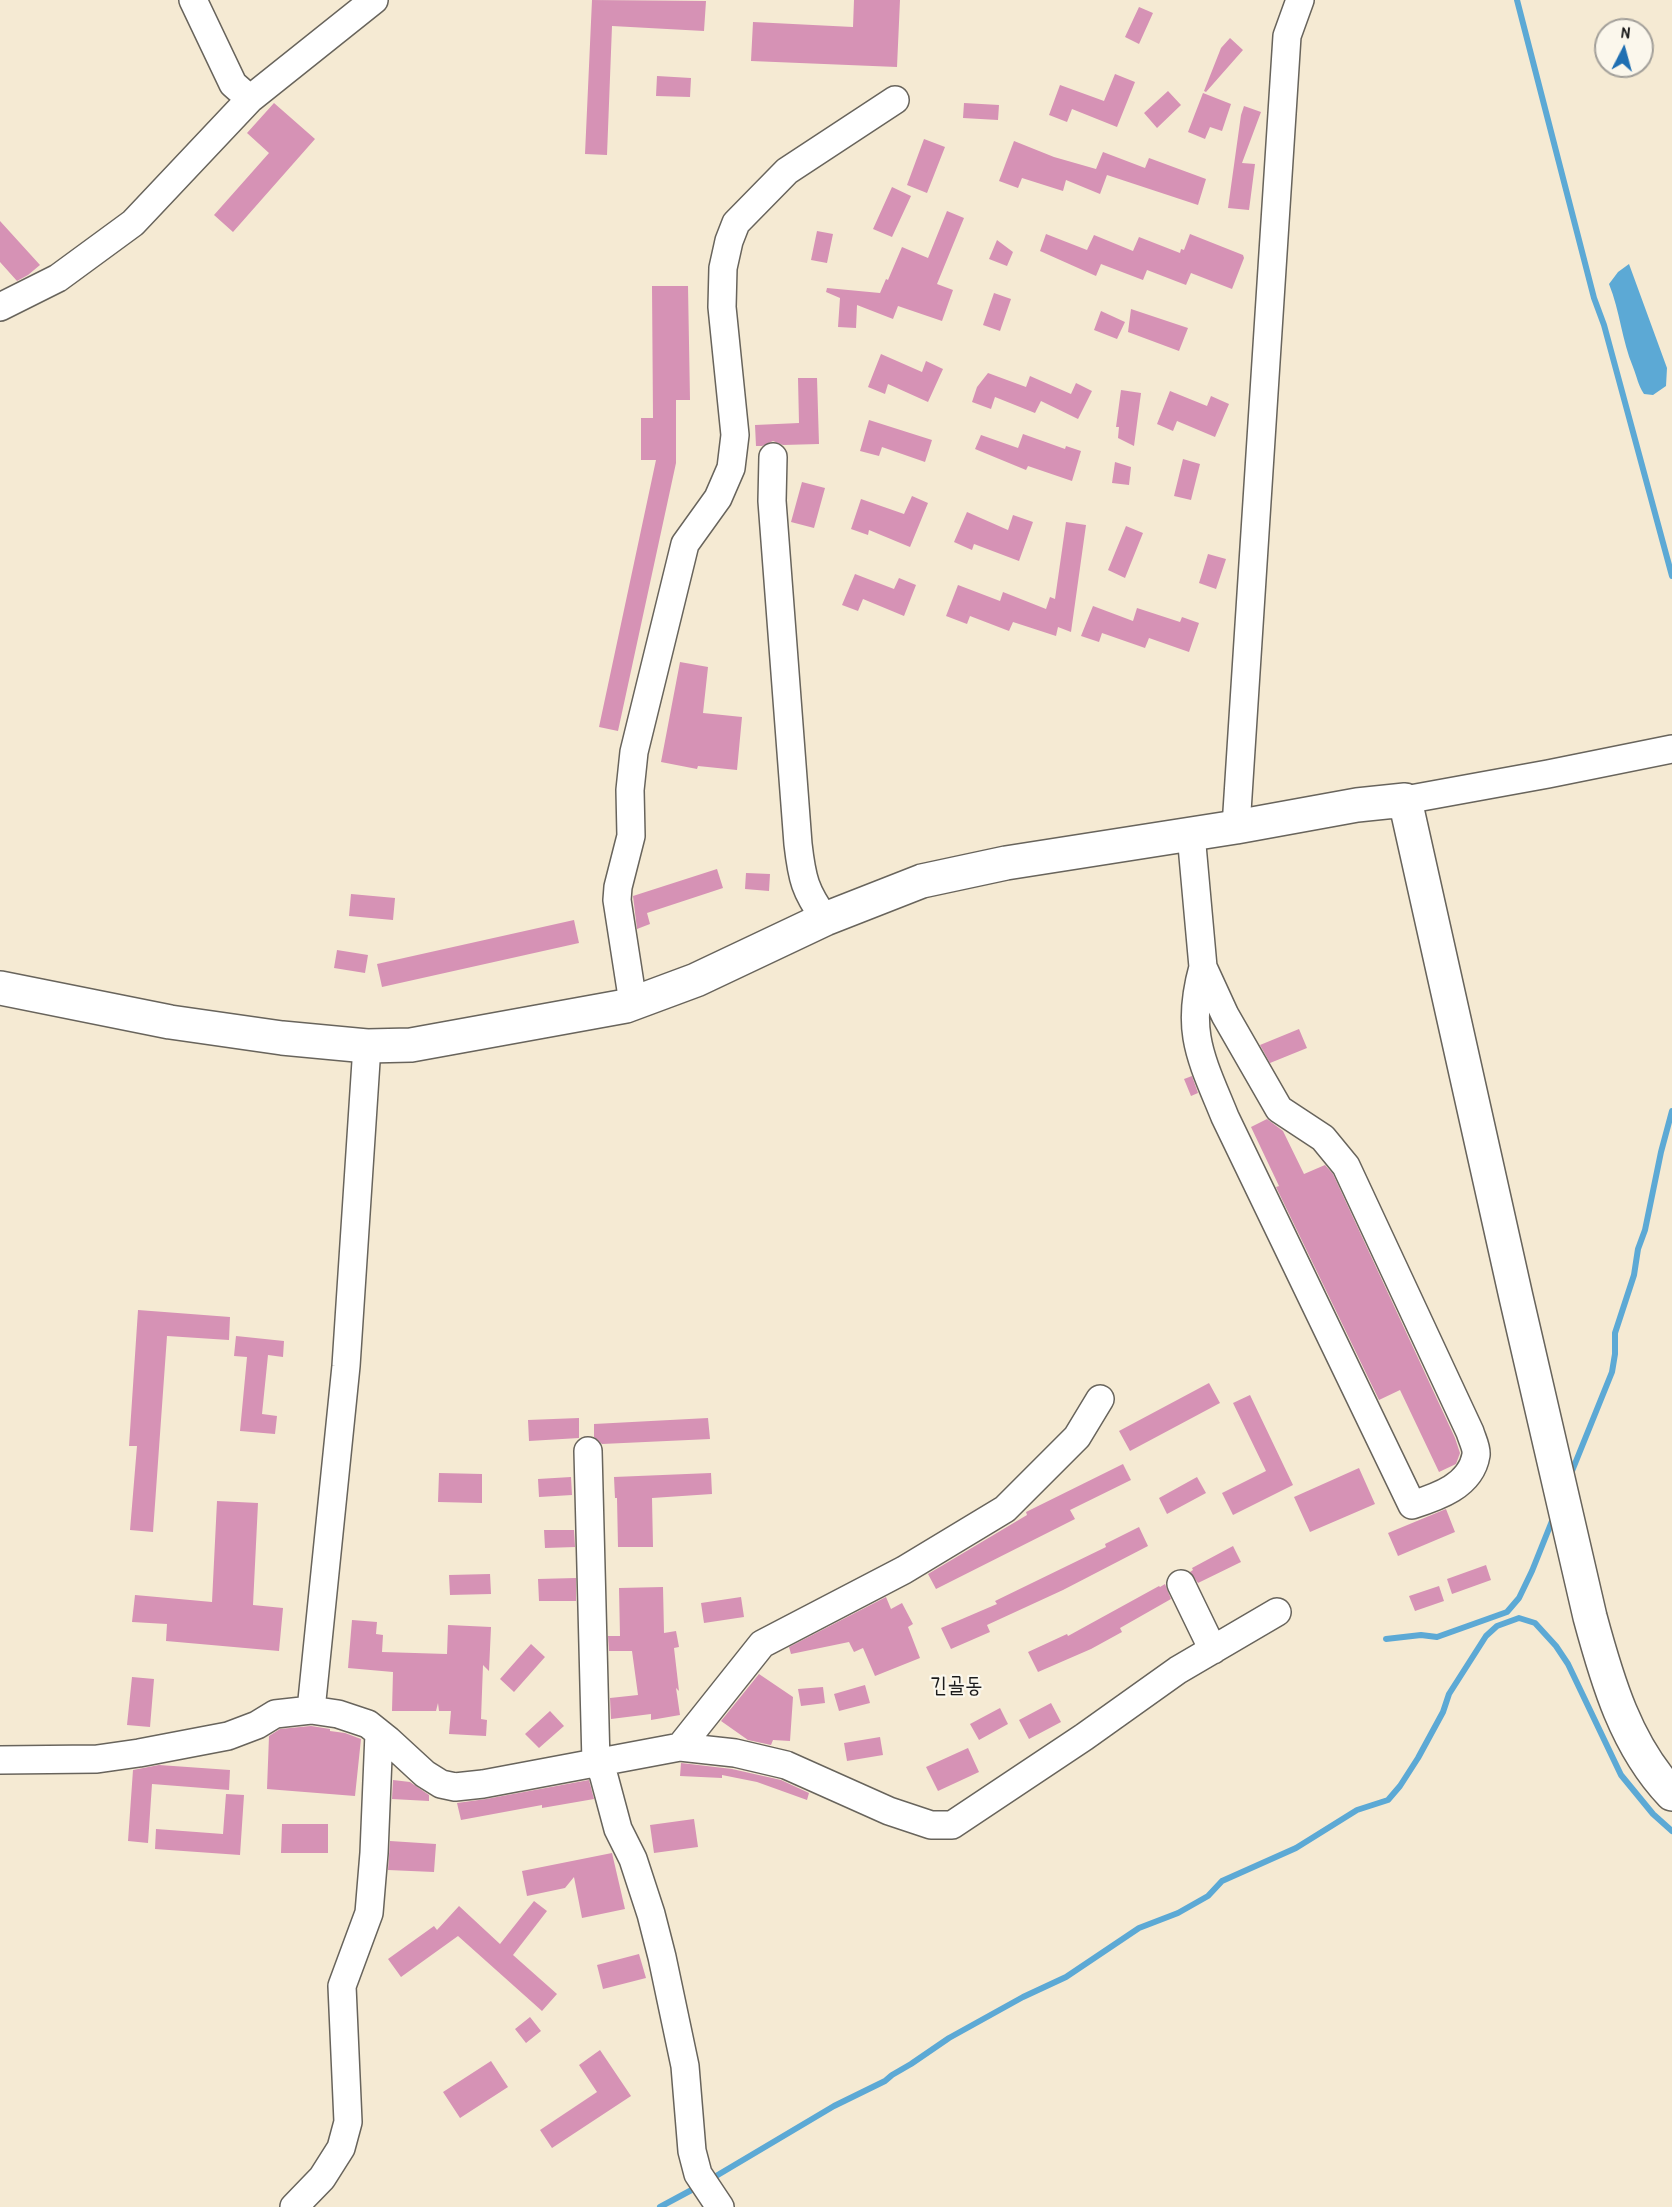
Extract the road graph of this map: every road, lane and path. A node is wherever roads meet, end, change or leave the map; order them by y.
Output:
1 (193, 0) edge
2 (374, 0) edge
3 (1300, 0) edge
4 (250, 99) junction
5 (895, 100) dead end
6 (0, 307) edge
7 (773, 457) dead end
8 (1672, 749) edge
9 (1405, 800) junction
10 (1236, 827) junction
11 (1191, 834) junction
12 (825, 919) junction
13 (1203, 967) junction
14 (0, 988) edge
15 (633, 1004) junction
16 (367, 1046) junction
17 (1100, 1399) dead end
18 (588, 1451) dead end
19 (1181, 1584) dead end
20 (1277, 1612) dead end
21 (1213, 1650) junction
22 (311, 1710) junction
23 (379, 1732) junction
24 (680, 1747) junction
25 (0, 1760) edge
26 (596, 1763) junction
27 (1672, 1794) edge
28 (294, 2207) edge
29 (720, 2207) edge

1 - 4 street
2 - 4 street
3 - 10 street
4 - 6 street
5 - 15 street
7 - 12 street
8 - 9 street
9 - 10 main road
9 - 27 main road
10 - 11 main road
11 - 12 main road
11 - 13 street
12 - 15 main road
13 - 13 street
14 - 16 main road
15 - 16 main road
16 - 22 street
17 - 24 street
18 - 26 street
19 - 21 street
20 - 21 street
21 - 24 street
22 - 23 street
22 - 25 street
23 - 26 street
23 - 28 street
24 - 26 street
26 - 29 street

